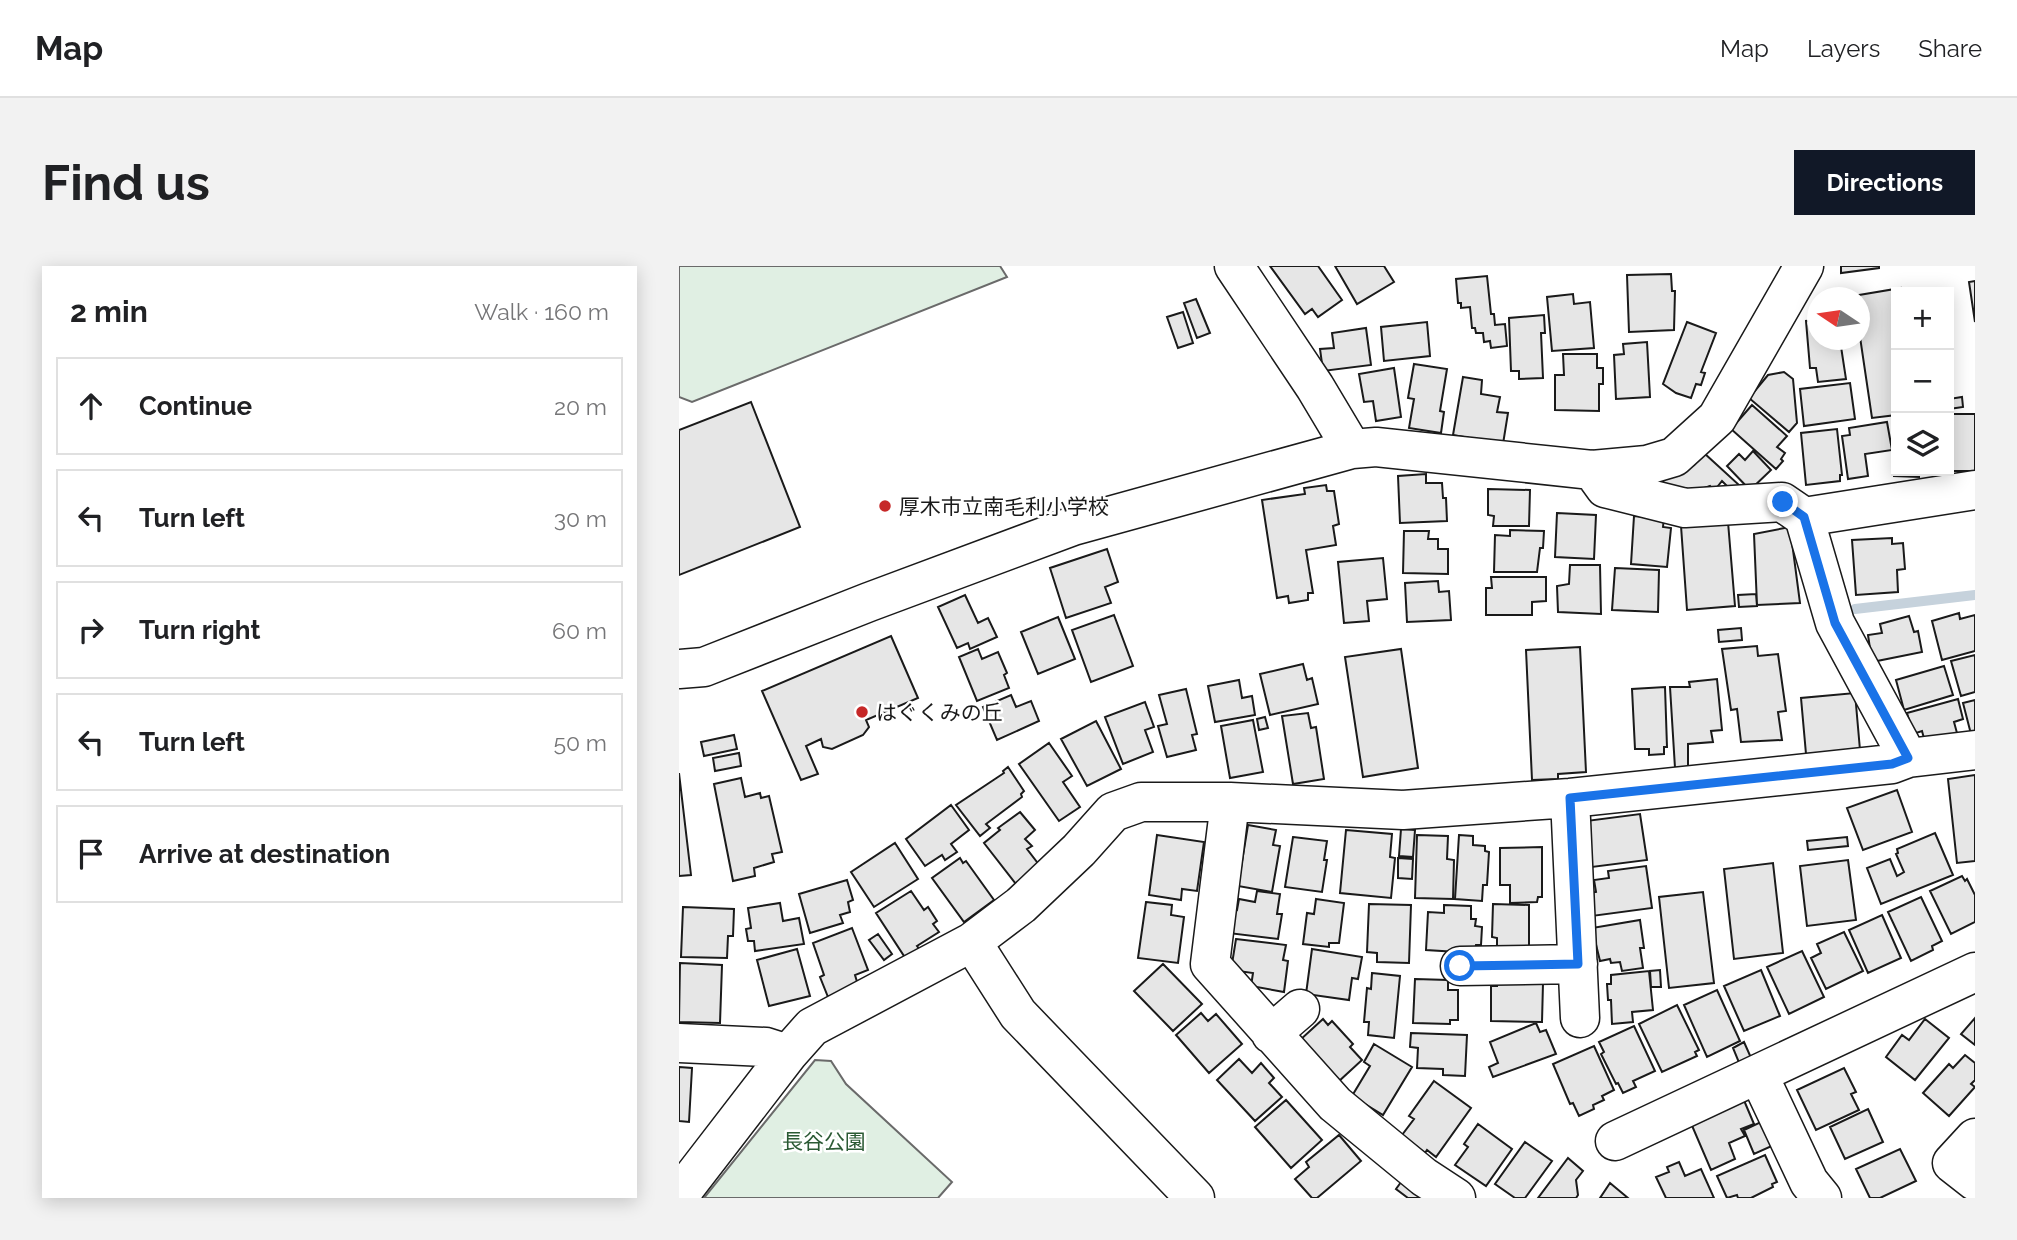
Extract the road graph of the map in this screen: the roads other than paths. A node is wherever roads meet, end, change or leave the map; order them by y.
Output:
1 (1234, 266) edge
2 (1804, 266) edge
3 (1352, 449) junction
4 (1592, 470) junction
5 (1975, 490) edge
6 (1804, 517) junction
7 (679, 669) edge
8 (1975, 750) edge
9 (1908, 758) junction
10 (1570, 798) junction
11 (1230, 802) junction
12 (972, 942) junction
13 (1578, 964) junction
14 (1460, 966) dead end
15 (1975, 972) edge
16 (1300, 1009) dead end
17 (1580, 1018) dead end
18 (1271, 1034) junction
19 (679, 1043) edge
20 (788, 1054) junction
21 (1758, 1074) junction
22 (1975, 1138) edge
23 (1639, 1139) dead end
24 (1975, 1181) edge
25 (682, 1198) edge
26 (1195, 1198) edge
27 (1456, 1198) edge
28 (1822, 1198) edge

1 - 3 street
2 - 4 street
3 - 4 street
3 - 7 street
4 - 6 street
5 - 6 street
6 - 9 street
8 - 9 street
9 - 10 street
10 - 11 street
10 - 13 street
11 - 12 street
11 - 18 street
12 - 20 street
12 - 26 street
13 - 14 street
13 - 17 street
15 - 21 street
16 - 18 street
18 - 27 street
19 - 20 street
20 - 25 street
21 - 23 street
21 - 28 street
22 - 24 street

